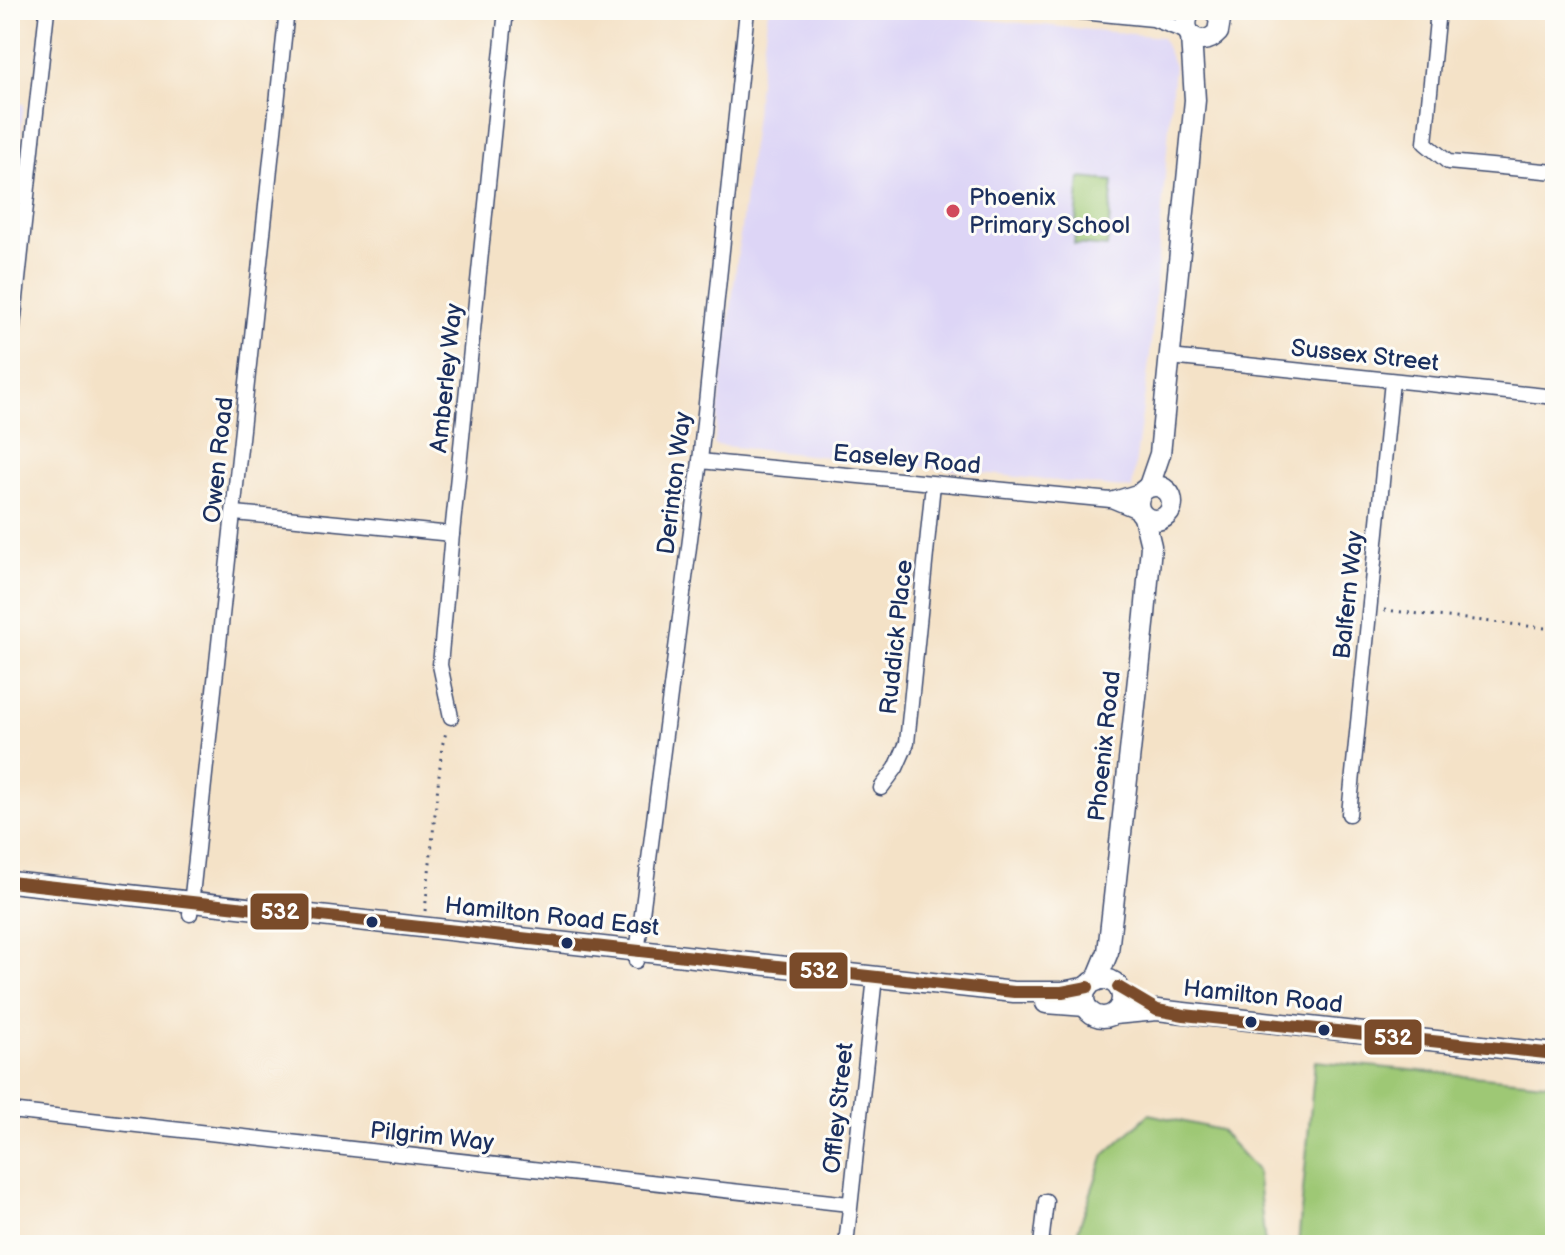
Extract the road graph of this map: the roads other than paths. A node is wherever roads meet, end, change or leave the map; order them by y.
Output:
1 (47, 10) edge
2 (287, 10) edge
3 (506, 10) edge
4 (747, 10) edge
5 (1061, 10) edge
6 (1214, 10) edge
7 (1438, 10) edge
8 (1190, 23) edge
9 (1213, 37) junction
10 (1195, 100) junction
11 (1555, 172) edge
12 (10, 354) edge
13 (1170, 357) junction
14 (1392, 381) junction
15 (1555, 397) edge
16 (700, 461) junction
17 (933, 484) junction
18 (1153, 489) junction
19 (1111, 500) junction
20 (235, 513) junction
21 (1142, 515) junction
22 (1166, 517) junction
23 (452, 534) junction
24 (1151, 546) junction
25 (451, 717) road end
26 (881, 788) dead end
27 (1349, 814) dead end
28 (10, 882) edge
29 (10, 894) edge
30 (191, 909) junction
31 (637, 956) junction
32 (874, 982) junction
33 (1100, 989) junction
34 (1157, 1010) junction
35 (1114, 1014) junction
36 (1555, 1054) edge
37 (10, 1111) edge
38 (1046, 1201) dead end
39 (849, 1204) junction
40 (846, 1245) edge
41 (1041, 1245) edge

1 - 12 street
2 - 20 street, Owen Road
3 - 23 street, Amberley Way
4 - 16 street, Derinton Way
5 - 8 street
6 - 9 main road
7 - 11 street
8 - 9 main road
8 - 10 main road
9 - 10 main road
10 - 13 main road
13 - 14 street, Sussex Street
13 - 18 main road
14 - 15 street, Sussex Street
14 - 27 street, Balfern Way
16 - 17 street, Easeley Road
16 - 31 street, Derinton Way
17 - 19 street, Easeley Road
17 - 26 street, Ruddick Place
18 - 19 street, Easeley Road
18 - 21 main road
18 - 22 main road
19 - 21 street, Easeley Road
20 - 23 street
20 - 30 street, Owen Road
21 - 22 main road
21 - 24 main road, Phoenix Road
22 - 24 main road, Phoenix Road
23 - 25 street, Amberley Way
24 - 33 main road, Phoenix Road
28 - 30 main road, Hamilton Road East
29 - 30 main road, Hamilton Road East
30 - 31 main road, Hamilton Road East
31 - 32 main road, Hamilton Road East
32 - 33 main road, Hamilton Road East
32 - 39 street, Offley Street
33 - 34 main road, Hamilton Road
33 - 35 main road, Phoenix Road
33 - 35 main road
34 - 35 main road, Hamilton Road
34 - 36 main road, Hamilton Road
37 - 39 street, Pilgrim Way
38 - 41 street
39 - 40 street, Offley Street

